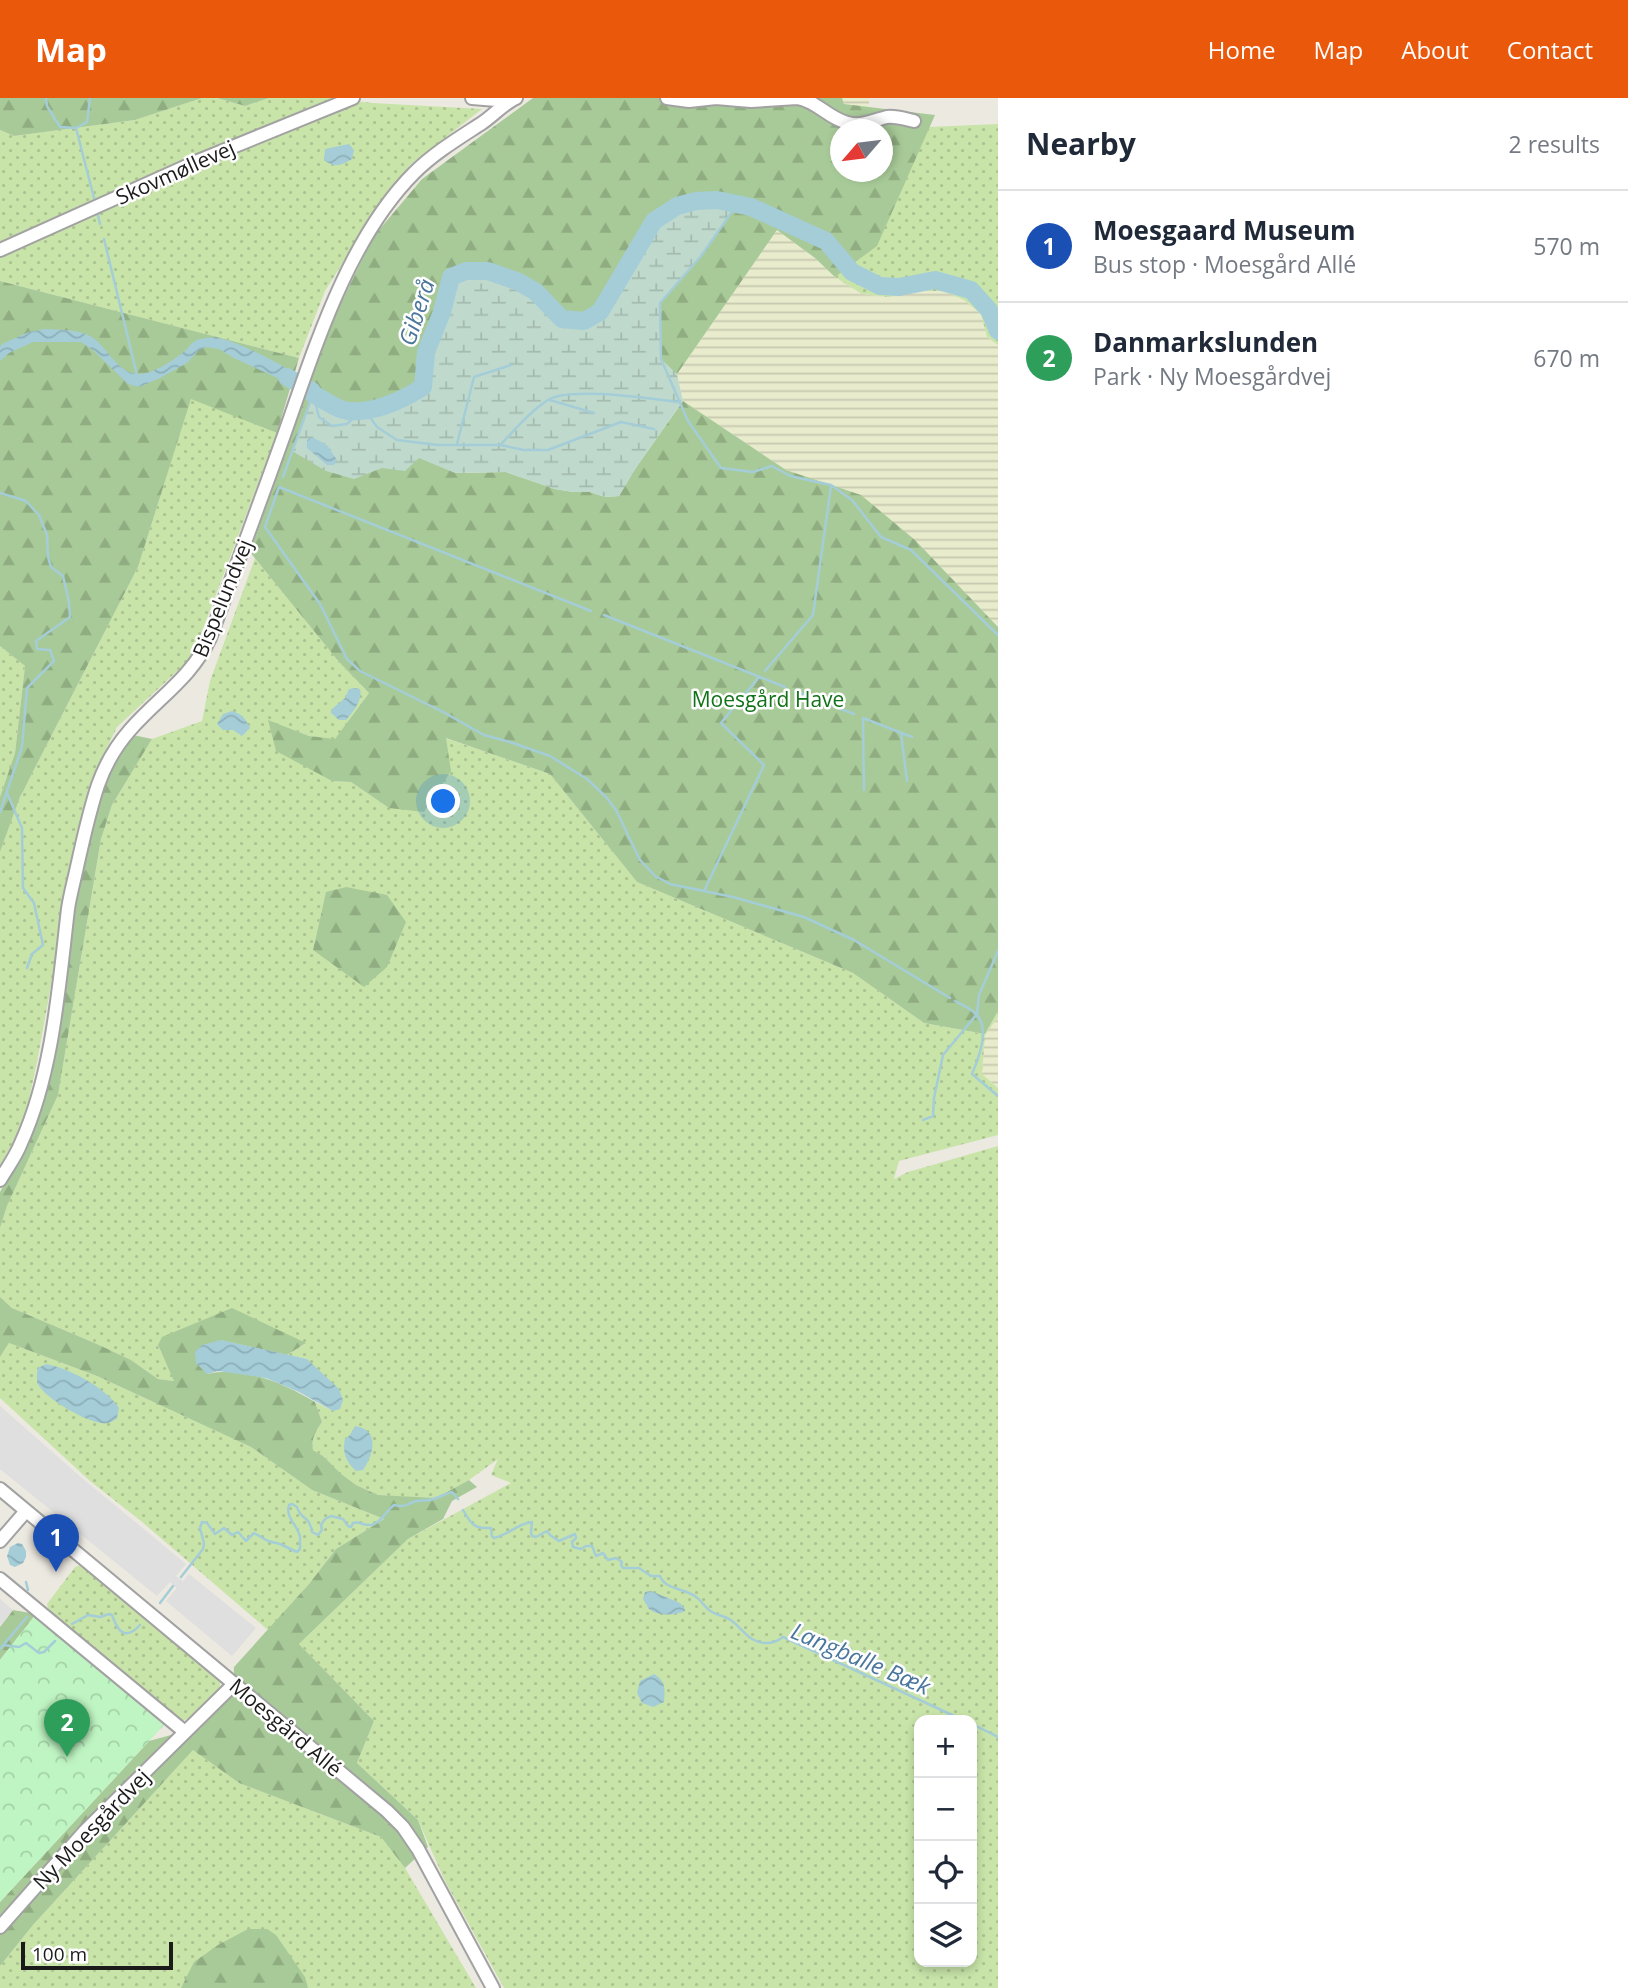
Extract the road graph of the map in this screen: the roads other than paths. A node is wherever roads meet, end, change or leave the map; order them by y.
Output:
1 (353, 98) edge
2 (472, 98) edge
3 (667, 98) edge
4 (798, 98) edge
5 (513, 99) edge
6 (914, 121) dead end
7 (0, 250) edge
8 (0, 1180) edge
9 (0, 1489) edge
10 (26, 1511) junction
11 (0, 1541) edge
12 (0, 1579) edge
13 (234, 1684) junction
14 (185, 1732) junction
15 (0, 1927) edge
16 (493, 1988) edge

1 - 7 street, Skovmøllevej
2 - 5 street
3 - 4 street
4 - 6 street
5 - 8 street, Bispelundvej
9 - 10 street, Moesgård Allé
10 - 11 street
10 - 13 street, Moesgård Allé
12 - 14 street
13 - 14 street, Ny Moesgårdvej
13 - 16 street, Moesgård Allé
14 - 15 street, Ny Moesgårdvej

